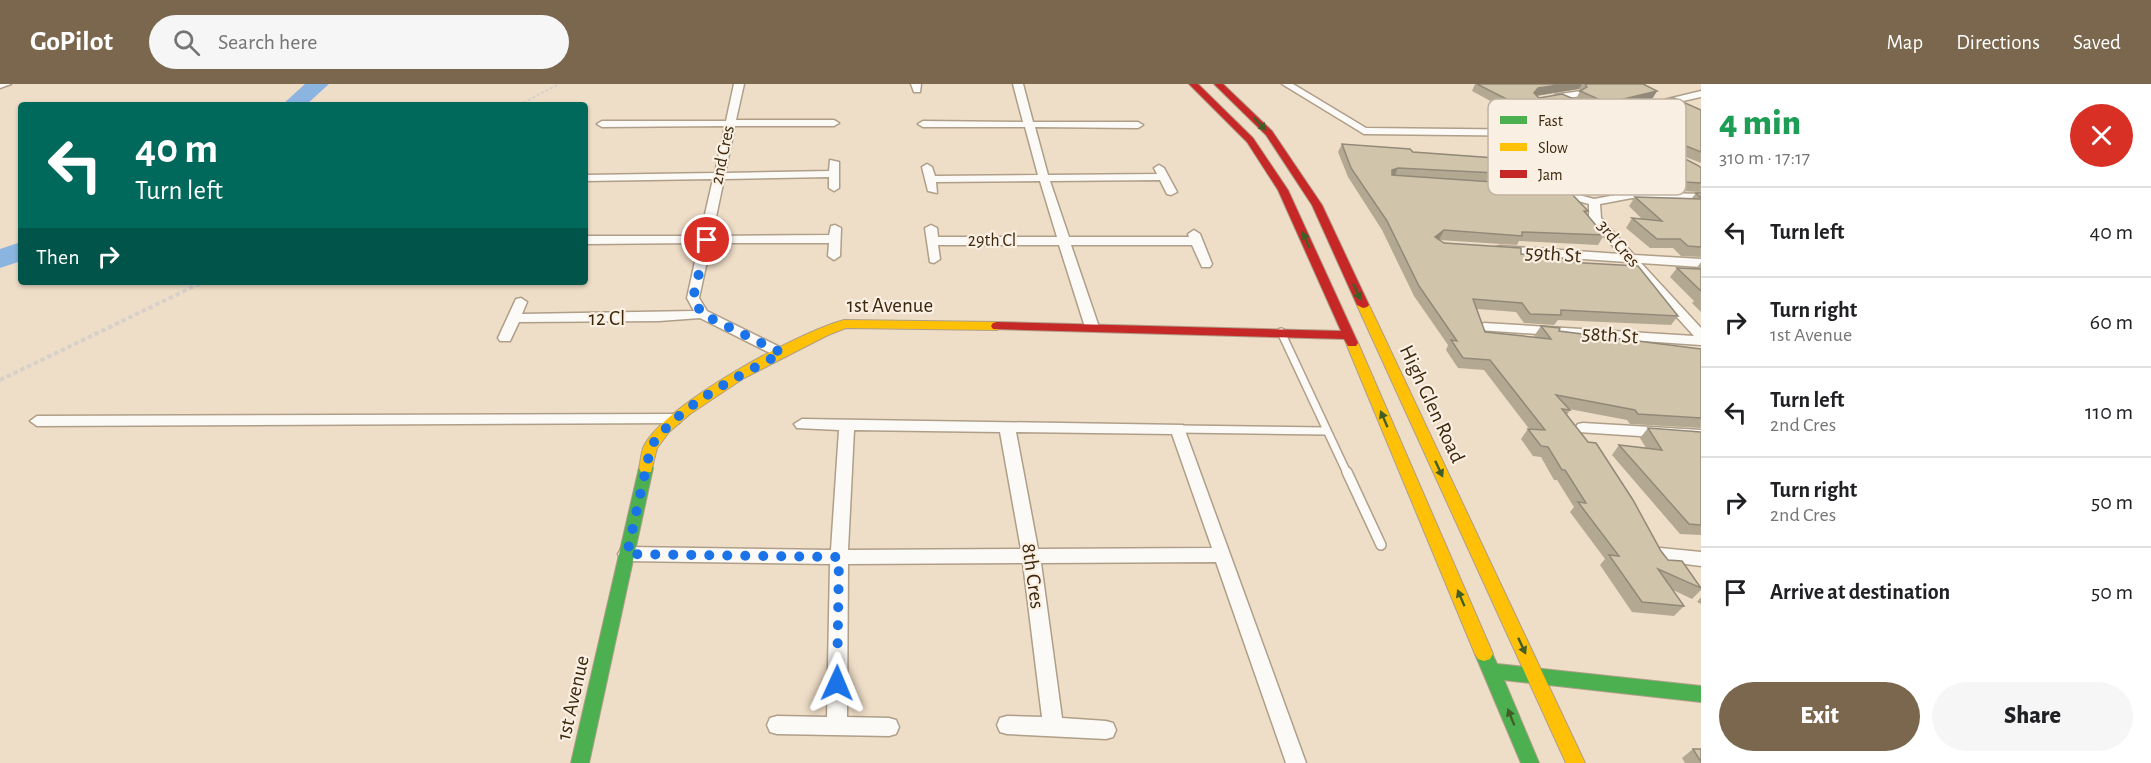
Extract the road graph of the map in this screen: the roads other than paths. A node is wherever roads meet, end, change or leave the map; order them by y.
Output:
1 (6, 84) edge
2 (739, 84) edge
3 (1018, 84) edge
4 (1193, 84) edge
5 (1218, 84) edge
6 (1287, 84) edge
7 (0, 85) edge
8 (1651, 93) edge
9 (1578, 94) edge
10 (1701, 94) edge
11 (1558, 97) junction
12 (1546, 99) edge
13 (1562, 99) edge
14 (1665, 99) edge
15 (1679, 99) edge
16 (1686, 108) edge
17 (1690, 110) edge
18 (606, 114) dead end
19 (602, 124) junction
20 (729, 124) junction
21 (1028, 124) junction
22 (922, 125) dead end
23 (1488, 132) edge
24 (834, 134) dead end
25 (597, 135) dead end
26 (1143, 136) dead end
27 (834, 162) dead end
28 (927, 167) dead end
29 (834, 174) junction
30 (718, 176) junction
31 (588, 178) edge
32 (1044, 178) junction
33 (930, 179) junction
34 (834, 188) dead end
35 (933, 191) dead end
36 (1171, 192) dead end
37 (1572, 195) edge
38 (1701, 197) edge
39 (1594, 202) junction
40 (931, 228) dead end
41 (588, 240) edge
42 (707, 240) junction
43 (932, 241) junction
44 (1064, 242) junction
45 (1487, 249) edge
46 (834, 256) dead end
47 (934, 259) dead end
48 (1630, 259) junction
49 (1206, 264) dead end
50 (1701, 264) edge
51 (521, 302) dead end
52 (702, 314) junction
53 (513, 318) junction
54 (1092, 327) junction
55 (1484, 327) edge
56 (1281, 332) junction
57 (1348, 335) junction
58 (505, 338) dead end
59 (1701, 338) edge
60 (782, 353) junction
61 (674, 419) junction
62 (37, 420) dead end
63 (802, 424) dead end
64 (847, 426) junction
65 (1007, 427) junction
66 (1583, 428) dead end
67 (1178, 429) junction
68 (1325, 431) junction
69 (1701, 435) edge
70 (1381, 545) dead end
71 (627, 554) junction
72 (1222, 555) junction
73 (1660, 555) edge
74 (1030, 556) junction
75 (839, 557) junction
76 (1701, 558) edge
77 (1492, 671) junction
78 (1537, 677) junction
79 (1701, 694) edge
80 (777, 725) dead end
81 (837, 725) junction
82 (1007, 725) dead end
83 (889, 727) dead end
84 (1053, 727) junction
85 (1106, 730) dead end
86 (580, 763) edge
87 (1296, 763) edge
88 (1530, 763) edge
89 (1576, 763) edge

1 - 7 street
2 - 20 street, 2nd Cres
3 - 21 street
57 -> 4 main road
5 -> 78 main road, High Glen Road
6 - 23 street
8 - 14 street
9 - 11 lane
10 - 15 street
11 - 12 lane
11 - 13 lane
16 - 17 street
18 - 19 street
19 - 20 street
19 - 25 street
20 - 24 street
20 - 30 street, 2nd Cres
21 - 22 street
21 - 26 street
21 - 32 street
27 - 29 street
28 - 33 street
29 - 30 street
29 - 34 street
30 - 31 street
30 - 42 street, 2nd Cres
32 - 33 street
32 - 36 street
32 - 44 street
33 - 35 street
37 - 39 street
38 - 39 street, 3rd Cres
39 - 48 street, 3rd Cres
40 - 43 street
41 - 42 street
42 - 46 street
42 - 52 street, 2nd Cres
43 - 44 street, 29th Cl
43 - 47 street
44 - 49 street, 29th Cl
44 - 54 street
45 - 48 street, 59th St
48 - 50 street, 59th St
48 - 59 street, 3rd Cres
51 - 53 street
52 - 53 street, 12 Cl
52 - 60 street
53 - 58 street
54 - 56 main road, 1st Avenue
54 - 60 main road, 1st Avenue
55 - 59 street, 58th St
56 - 57 main road, 1st Avenue
56 - 68 lane
77 -> 57 main road
60 - 61 main road, 1st Avenue
61 - 62 street
61 - 71 main road, 1st Avenue
63 - 64 street
64 - 65 street
64 - 75 street
65 - 67 street
65 - 74 street, 8th Cres
66 - 69 street
67 - 68 lane
67 - 72 street
68 - 70 lane
71 - 75 street
71 - 86 main road, 1st Avenue
72 - 74 street
72 - 87 street
73 - 76 street
74 - 75 street
74 - 84 street, 8th Cres
75 - 81 street
77 - 78 main road
88 -> 77 main road
78 - 79 main road
78 - 89 main road, High Glen Road
80 - 81 street
81 - 83 street
82 - 84 street
84 - 85 street

